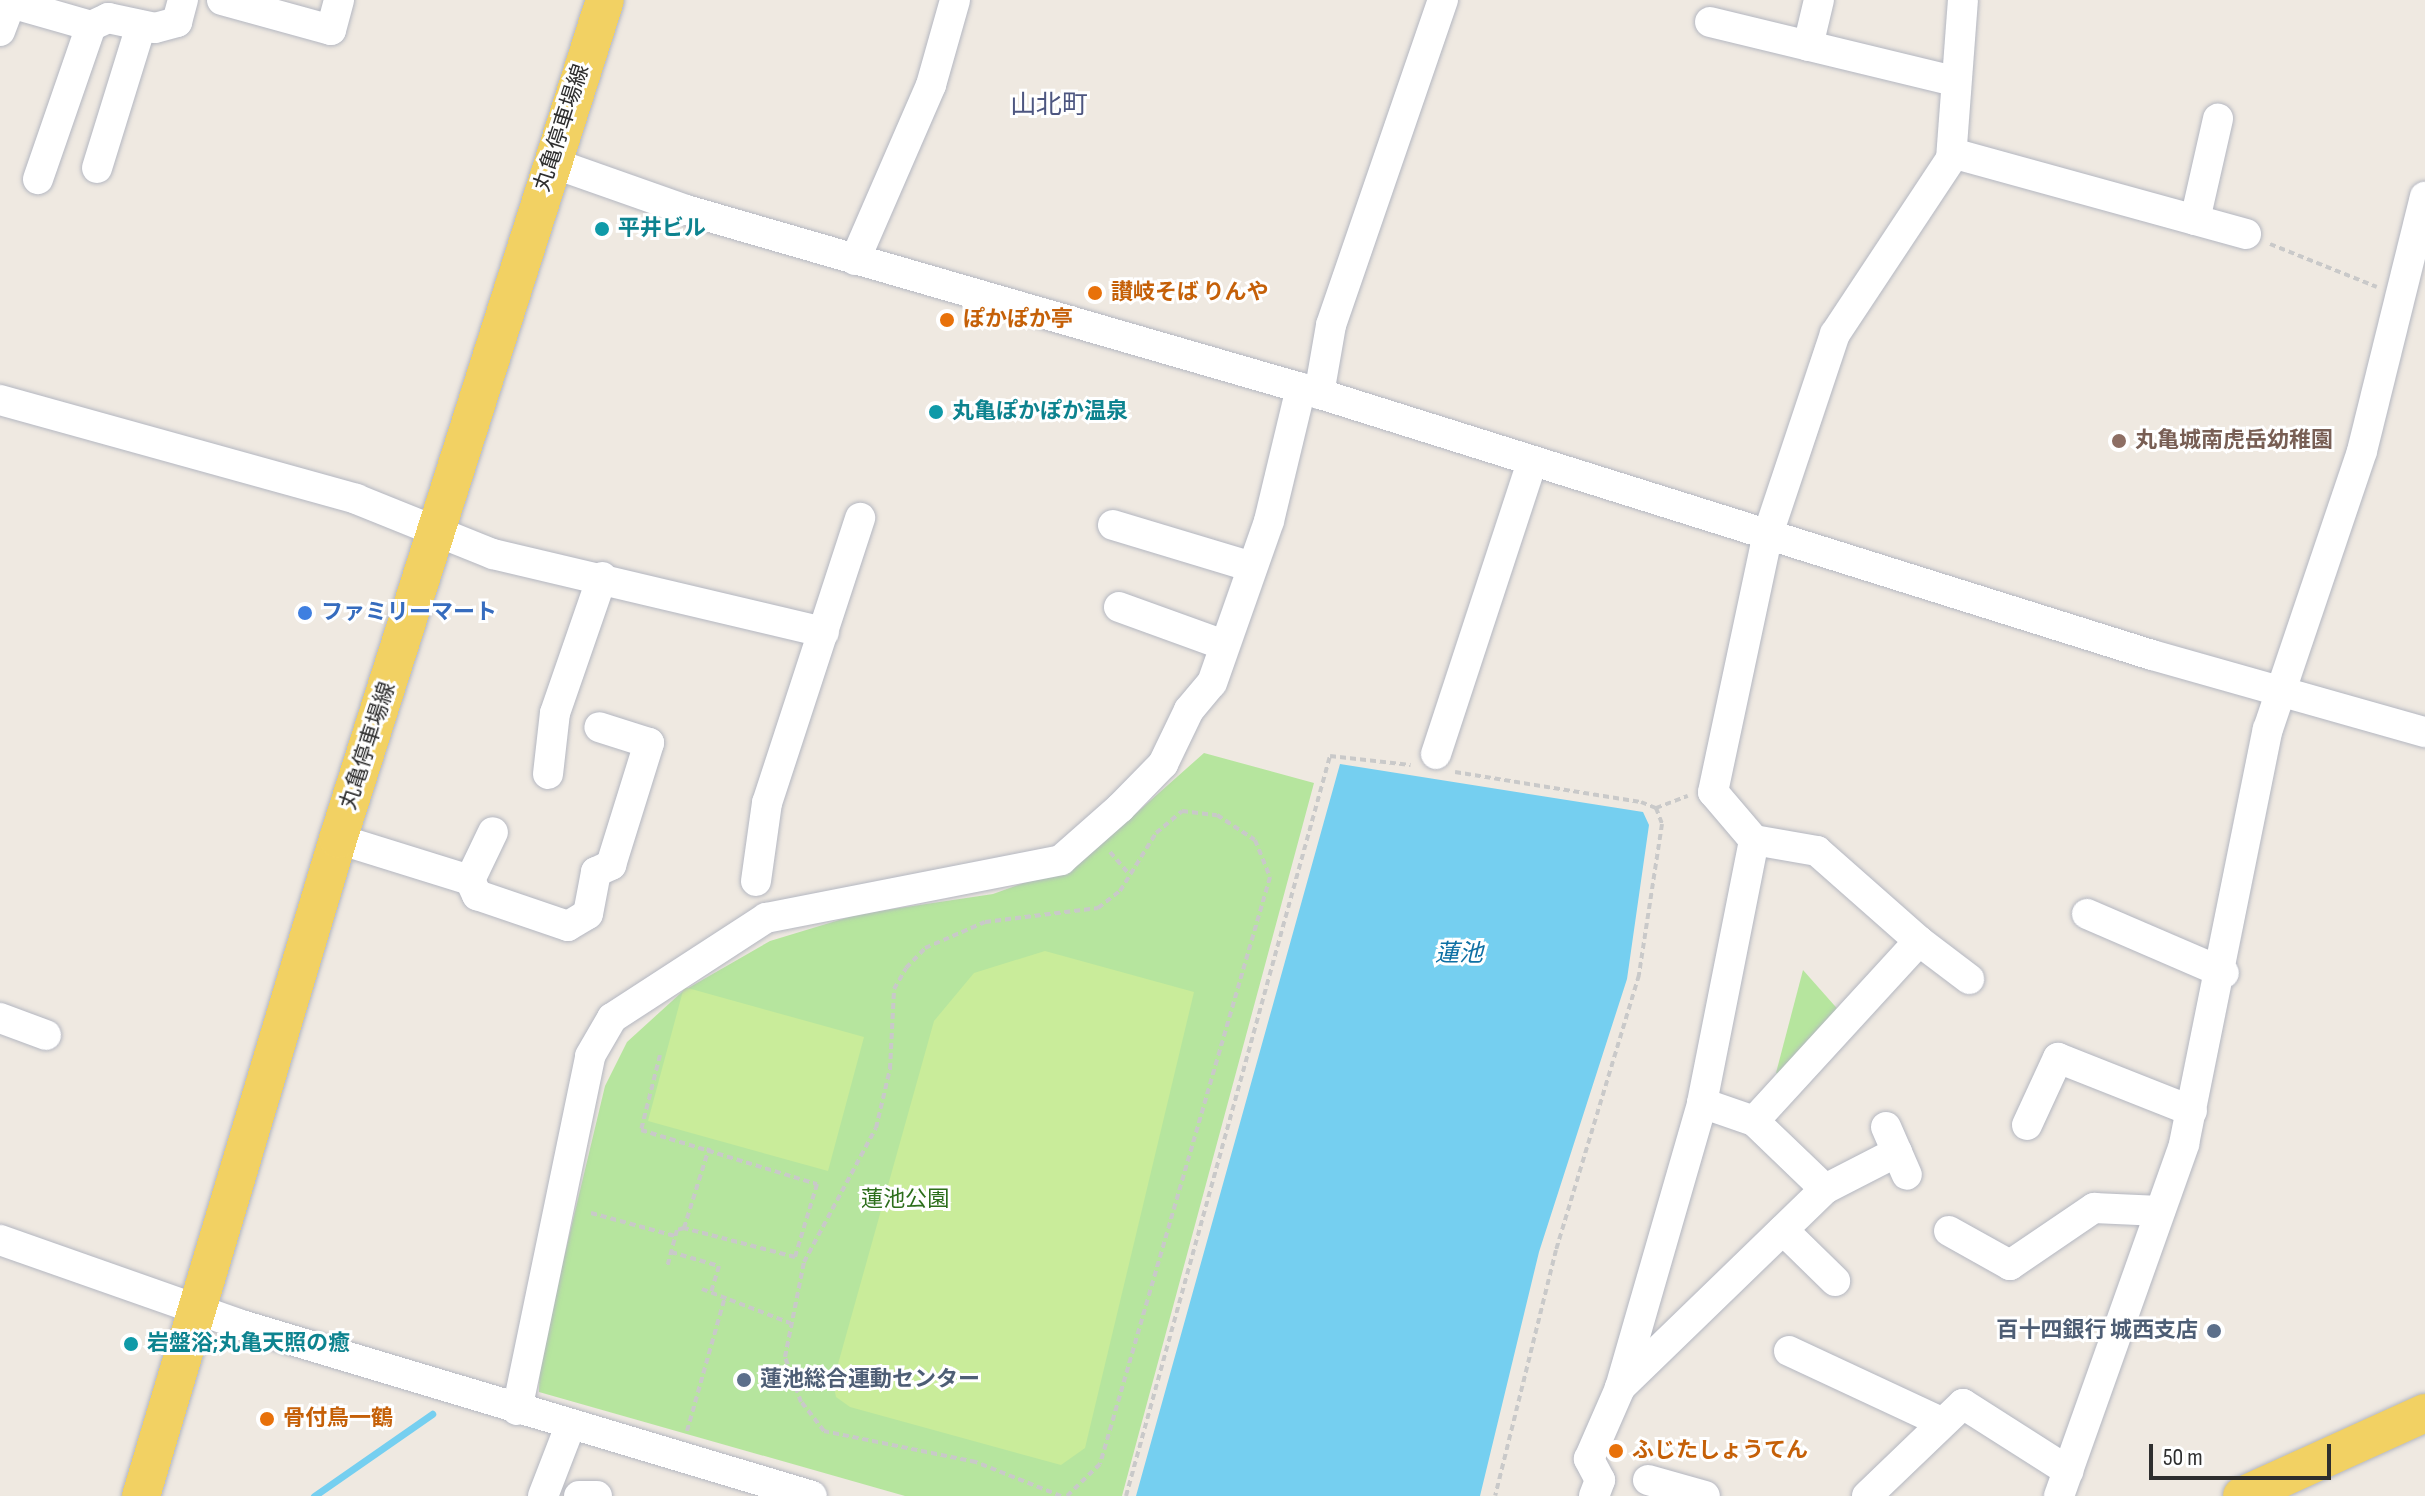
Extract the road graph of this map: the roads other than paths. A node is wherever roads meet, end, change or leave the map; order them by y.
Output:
1 (183, 0) edge
2 (222, 0) edge
3 (339, 0) edge
4 (605, 0) edge
5 (955, 0) edge
6 (1443, 0) edge
7 (1819, 0) edge
8 (1963, 0) edge
9 (1710, 22) dead end
10 (91, 26) junction
11 (141, 26) junction
12 (0, 31) edge
13 (1808, 46) junction
14 (1954, 81) junction
15 (2218, 119) dead end
16 (1952, 153) junction
17 (550, 162) junction
18 (97, 168) dead end
19 (38, 179) dead end
20 (2425, 197) edge
21 (2195, 220) junction
22 (2246, 234) road end
23 (855, 260) junction
24 (1310, 391) junction
25 (0, 400) edge
26 (1532, 462) junction
27 (860, 518) dead end
28 (1113, 525) dead end
29 (438, 529) junction
30 (1767, 537) junction
31 (1252, 567) junction
32 (602, 577) junction
33 (1119, 607) dead end
34 (824, 632) junction
35 (1224, 645) junction
36 (2284, 687) junction
37 (599, 727) dead end
38 (2425, 732) edge
39 (1433, 763) road end
40 (548, 774) dead end
41 (493, 832) dead end
42 (338, 839) junction
43 (1754, 840) junction
44 (470, 880) junction
45 (756, 881) dead end
46 (2087, 914) dead end
47 (1919, 941) junction
48 (2224, 973) junction
49 (1969, 979) dead end
50 (0, 1018) edge
51 (46, 1035) dead end
52 (1702, 1103) junction
53 (2192, 1111) junction
54 (1754, 1121) junction
55 (2027, 1125) dead end
56 (1897, 1152) dead end
57 (1825, 1189) junction
58 (2160, 1211) junction
59 (1783, 1230) junction
60 (1949, 1231) dead end
61 (0, 1240) edge
62 (1835, 1281) dead end
63 (198, 1307) junction
64 (1789, 1351) dead end
65 (1620, 1388) junction
66 (517, 1410) junction
67 (2425, 1413) edge
68 (1941, 1422) junction
69 (570, 1426) junction
70 (1648, 1480) dead end
71 (2063, 1483) edge
72 (2257, 1492) edge
73 (141, 1496) edge
74 (543, 1496) edge
75 (579, 1496) edge
76 (597, 1496) edge
77 (812, 1496) edge
78 (1594, 1496) edge
79 (1705, 1496) edge
80 (1867, 1496) edge

1 - 11 street
2 - 3 street
4 - 17 main road, 丸亀停車場線
5 - 23 street
6 - 24 street
7 - 13 street
8 - 14 street
9 - 13 street
10 - 11 street
10 - 12 street
10 - 19 street
11 - 18 street
13 - 14 street
14 - 16 street
15 - 21 street
16 - 21 street
16 - 30 street
17 - 23 street
17 - 29 main road, 丸亀停車場線
20 - 36 street
21 - 22 street
23 - 24 street
24 - 26 street
24 - 31 street
25 - 29 street
26 - 30 street
26 - 39 street
27 - 34 street
28 - 31 street
29 - 32 street
29 - 42 main road, 丸亀停車場線
30 - 36 street
30 - 43 street
31 - 35 street
32 - 34 street
32 - 40 street
33 - 35 street
34 - 45 street
35 - 66 street
36 - 38 street
36 - 48 street
37 - 44 street
41 - 44 street
42 - 44 street
42 - 63 main road, 丸亀停車場線
43 - 47 street
43 - 52 street
46 - 48 street
47 - 49 street
47 - 54 street
48 - 53 street
50 - 51 street
52 - 54 street
52 - 65 street
53 - 55 street
53 - 58 street
54 - 57 street
56 - 57 street
57 - 59 street
58 - 60 street
58 - 71 street
59 - 62 street
59 - 65 street
61 - 63 street
63 - 66 street
63 - 73 main road, 丸亀停車場線
64 - 68 street
65 - 78 street
66 - 69 street
67 - 72 main road
68 - 71 street
68 - 80 street
69 - 74 street
69 - 77 street
70 - 79 street
75 - 76 street

